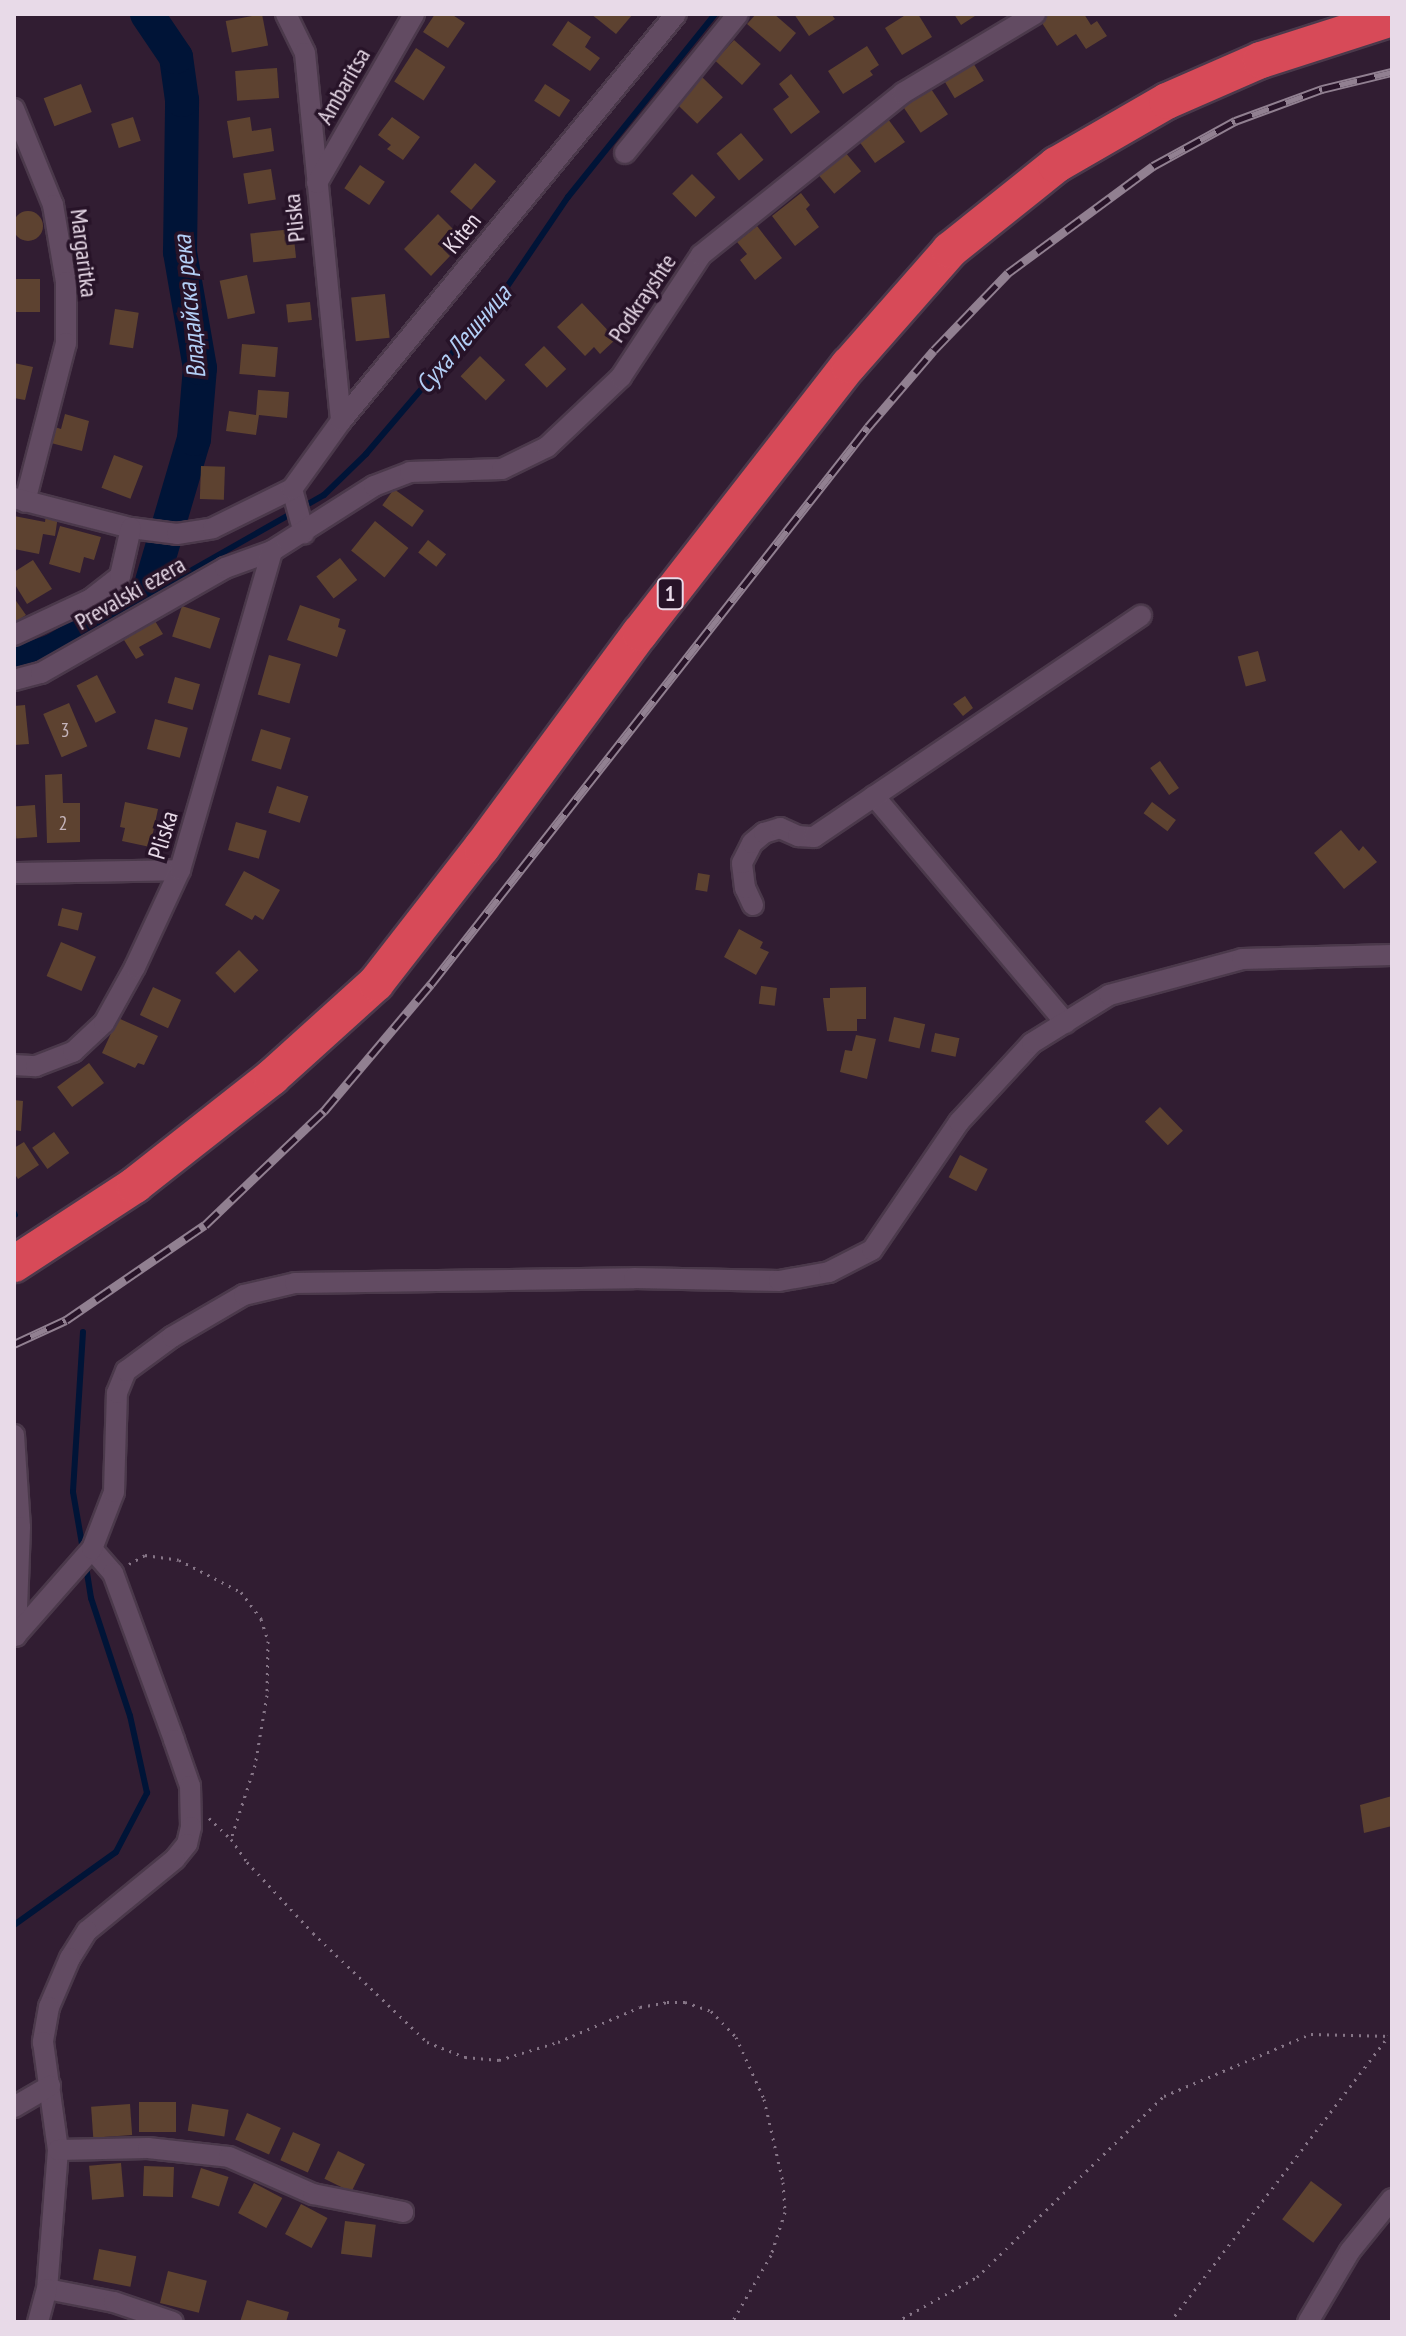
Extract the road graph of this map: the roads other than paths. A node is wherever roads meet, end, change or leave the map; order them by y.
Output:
1 (286, 14) edge
2 (414, 14) edge
3 (676, 14) edge
4 (738, 14) edge
5 (1035, 14) edge
6 (1392, 18) edge
7 (14, 109) edge
8 (625, 153) dead end
9 (317, 183) junction
10 (341, 421) junction
11 (293, 491) junction
12 (20, 500) edge
13 (302, 527) junction
14 (136, 529) junction
15 (272, 551) junction
16 (1141, 616) dead end
17 (14, 635) edge
18 (14, 680) edge
19 (874, 796) junction
20 (180, 870) junction
21 (14, 873) edge
22 (753, 905) dead end
23 (1392, 955) edge
24 (1066, 1023) junction
25 (14, 1065) edge
26 (14, 1264) edge
27 (14, 1435) edge
28 (92, 1549) junction
29 (16, 1637) edge
30 (50, 2086) junction
31 (14, 2107) edge
32 (58, 2150) junction
33 (1392, 2199) edge
34 (403, 2212) dead end
35 (47, 2289) junction
36 (38, 2322) edge
37 (173, 2322) edge
38 (1308, 2322) edge

1 - 9 street, Pliska
2 - 9 street, Ambaritsa
3 - 10 street, Kiten
4 - 8 street
5 - 13 street, Podkrayshte
6 - 26 highway, 1
7 - 12 street, Margaritka
9 - 10 street, Pliska
10 - 11 street, Kiten
11 - 13 street
11 - 14 street
12 - 14 street
13 - 15 street, Podkrayshte
14 - 17 street
15 - 18 street, Prevalski ezera
15 - 20 street, Pliska
16 - 19 street
19 - 22 street
19 - 24 street
20 - 21 street
20 - 25 street, Pliska
23 - 24 street
24 - 28 street
27 - 29 street
28 - 29 street
28 - 30 street
30 - 31 street
30 - 32 street
32 - 34 street
32 - 35 street
33 - 38 street
35 - 36 street
35 - 37 street

